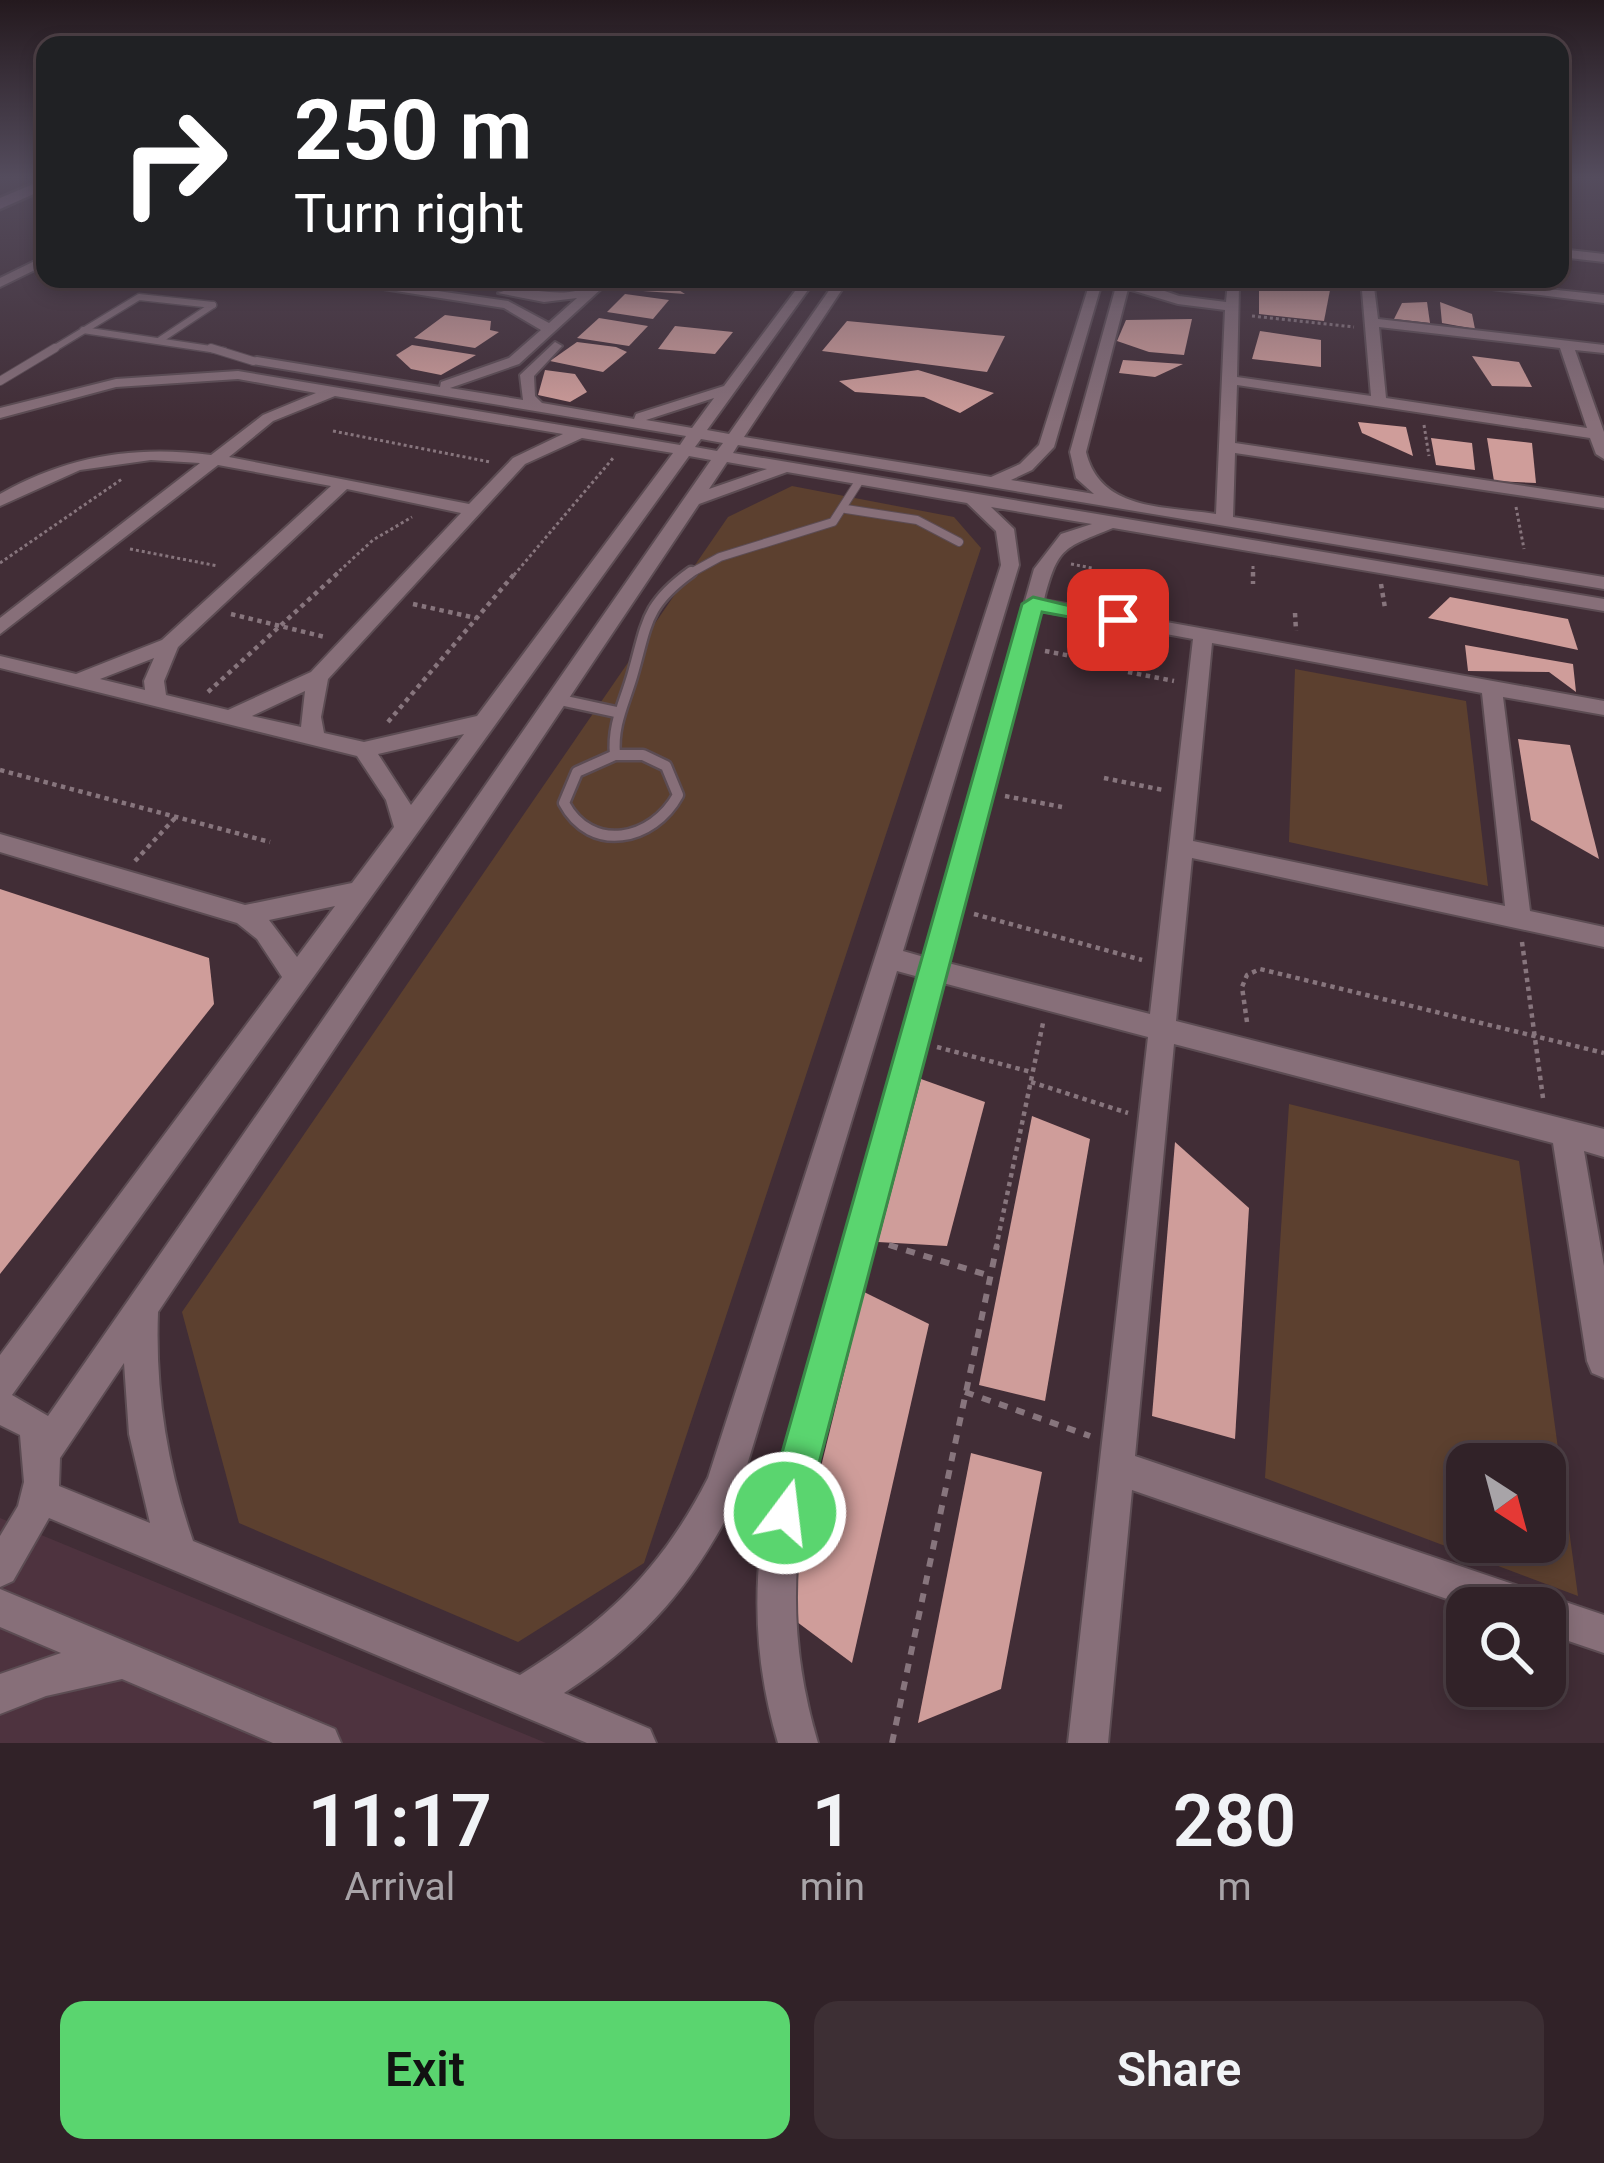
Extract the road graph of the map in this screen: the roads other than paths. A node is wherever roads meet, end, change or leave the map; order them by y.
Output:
1 (33, 259) edge
2 (0, 283) edge
3 (407, 288) edge
4 (463, 288) edge
5 (596, 288) edge
6 (618, 288) edge
7 (803, 288) edge
8 (838, 288) edge
9 (1094, 288) edge
10 (1121, 288) edge
11 (1143, 288) edge
12 (1237, 288) edge
13 (1368, 288) edge
14 (1501, 288) edge
15 (591, 292) junction
16 (1604, 299) edge
17 (515, 300) junction
18 (1178, 300) junction
19 (1118, 302) junction
20 (1232, 310) junction
21 (1371, 326) junction
22 (550, 329) junction
23 (82, 330) junction
24 (160, 340) junction
25 (1566, 345) junction
26 (1604, 349) edge
27 (253, 361) junction
28 (514, 362) junction
29 (535, 365) junction
30 (271, 379) junction
31 (1230, 380) junction
32 (0, 381) edge
33 (426, 387) junction
34 (730, 388) junction
35 (337, 390) junction
36 (0, 398) edge
37 (1379, 401) junction
38 (536, 406) junction
39 (0, 413) edge
40 (768, 413) junction
41 (268, 418) junction
42 (516, 420) junction
43 (583, 431) junction
44 (624, 433) junction
45 (1597, 434) junction
46 (692, 440) junction
47 (729, 446) junction
48 (1046, 447) junction
49 (1227, 447) junction
50 (801, 450) junction
51 (1078, 452) junction
52 (1604, 454) edge
53 (216, 458) junction
54 (516, 464) junction
55 (789, 467) junction
56 (860, 480) junction
57 (658, 482) junction
58 (343, 484) junction
59 (982, 491) junction
60 (0, 500) edge
61 (692, 500) junction
62 (1604, 503) edge
63 (846, 509) junction
64 (473, 510) junction
65 (1116, 513) junction
66 (1224, 520) junction
67 (959, 542) dead end
68 (1604, 583) edge
69 (1033, 604) junction
70 (1604, 605) edge
71 (0, 628) edge
72 (1203, 635) junction
73 (169, 644) junction
74 (0, 662) edge
75 (318, 677) junction
76 (77, 681) junction
77 (1492, 687) junction
78 (156, 699) junction
79 (556, 699) junction
80 (1604, 708) edge
81 (616, 712) junction
82 (231, 717) junction
83 (484, 722) junction
84 (314, 737) junction
85 (364, 750) junction
86 (615, 755) junction
87 (406, 827) junction
88 (0, 842) edge
89 (1181, 848) junction
90 (361, 891) junction
91 (245, 915) junction
92 (1520, 919) junction
93 (1604, 937) edge
94 (888, 958) junction
95 (934, 970) junction
96 (296, 977) junction
97 (1162, 1029) junction
98 (1556, 1130) junction
99 (1604, 1143) edge
100 (142, 1307) junction
101 (1604, 1361) edge
102 (0, 1383) edge
103 (0, 1407) edge
104 (45, 1450) junction
105 (1117, 1457) junction
106 (42, 1497) junction
107 (178, 1554) junction
108 (0, 1568) edge
109 (1471, 1587) edge
110 (0, 1608) edge
111 (1566, 1621) edge
112 (1604, 1634) edge
113 (119, 1661) junction
114 (0, 1694) edge
115 (523, 1696) junction
116 (321, 1743) edge
117 (636, 1743) edge
118 (798, 1743) edge
119 (1088, 1743) edge

1 - 2 street
3 - 17 street
4 - 17 street
5 - 15 street
6 - 29 street
7 - 34 street
8 - 40 street
9 - 48 street
10 - 19 street
11 - 18 street
12 - 20 street
13 - 21 street
14 - 16 street
15 - 17 street
15 - 22 street
17 - 22 street
18 - 19 street
18 - 20 street
19 - 51 street
20 - 31 street
21 - 25 street
21 - 37 street
22 - 28 street
23 - 24 lane
23 - 24 lane
23 - 32 lane
24 - 27 lane
25 - 26 street
25 - 45 street
27 - 33 street
27 - 36 street
28 - 29 street
28 - 33 street
29 - 38 street
30 - 35 street
30 - 39 street
30 - 41 street
31 - 37 street
31 - 49 street
33 - 38 street
34 - 44 street
34 - 46 street
35 - 41 street
35 - 42 street
37 - 45 street
38 - 44 street
40 - 47 street
40 - 50 street
41 - 53 street
42 - 43 street
42 - 54 street
43 - 44 street
43 - 54 street
44 - 46 street
44 - 57 street
45 - 52 street
46 - 47 street
46 - 57 street
47 - 50 street
47 - 55 street
47 - 61 street
48 - 51 street
48 - 59 street
49 - 62 street
49 - 66 street
50 - 59 street
51 - 65 street
53 - 58 street
53 - 60 street
53 - 71 street
54 - 64 street
55 - 56 street
55 - 61 street
56 - 59 street
56 - 63 lane
57 - 83 street
58 - 64 street
58 - 73 street
59 - 65 street
59 - 65 street
59 - 94 street
61 - 79 street
63 - 67 lane
63 - 81 lane
64 - 75 street
65 - 66 street
65 - 69 street
65 - 70 street
66 - 68 street
69 - 72 street
69 - 95 street
72 - 77 street
72 - 89 street
73 - 76 street
73 - 78 street
74 - 76 street
75 - 82 street
75 - 84 street
76 - 78 street
77 - 80 street
77 - 92 street
78 - 82 street
79 - 81 lane
79 - 100 street
81 - 86 lane
82 - 84 street
83 - 85 street
83 - 87 street
84 - 85 street
85 - 87 street
86 - 86 lane
87 - 90 street
88 - 91 street
89 - 92 street
89 - 97 street
90 - 91 street
90 - 96 street
91 - 96 street
92 - 93 street
94 - 95 street
94 - 115 street
95 - 97 street
95 - 118 street
96 - 102 street
97 - 98 street
97 - 105 street
98 - 99 street
98 - 101 street
100 - 104 street
100 - 107 street
103 - 104 street
104 - 106 street
105 - 109 street
105 - 119 street
106 - 107 street
106 - 108 street
107 - 115 street
110 - 113 street
111 - 112 street
113 - 114 street
113 - 116 street
115 - 117 street

